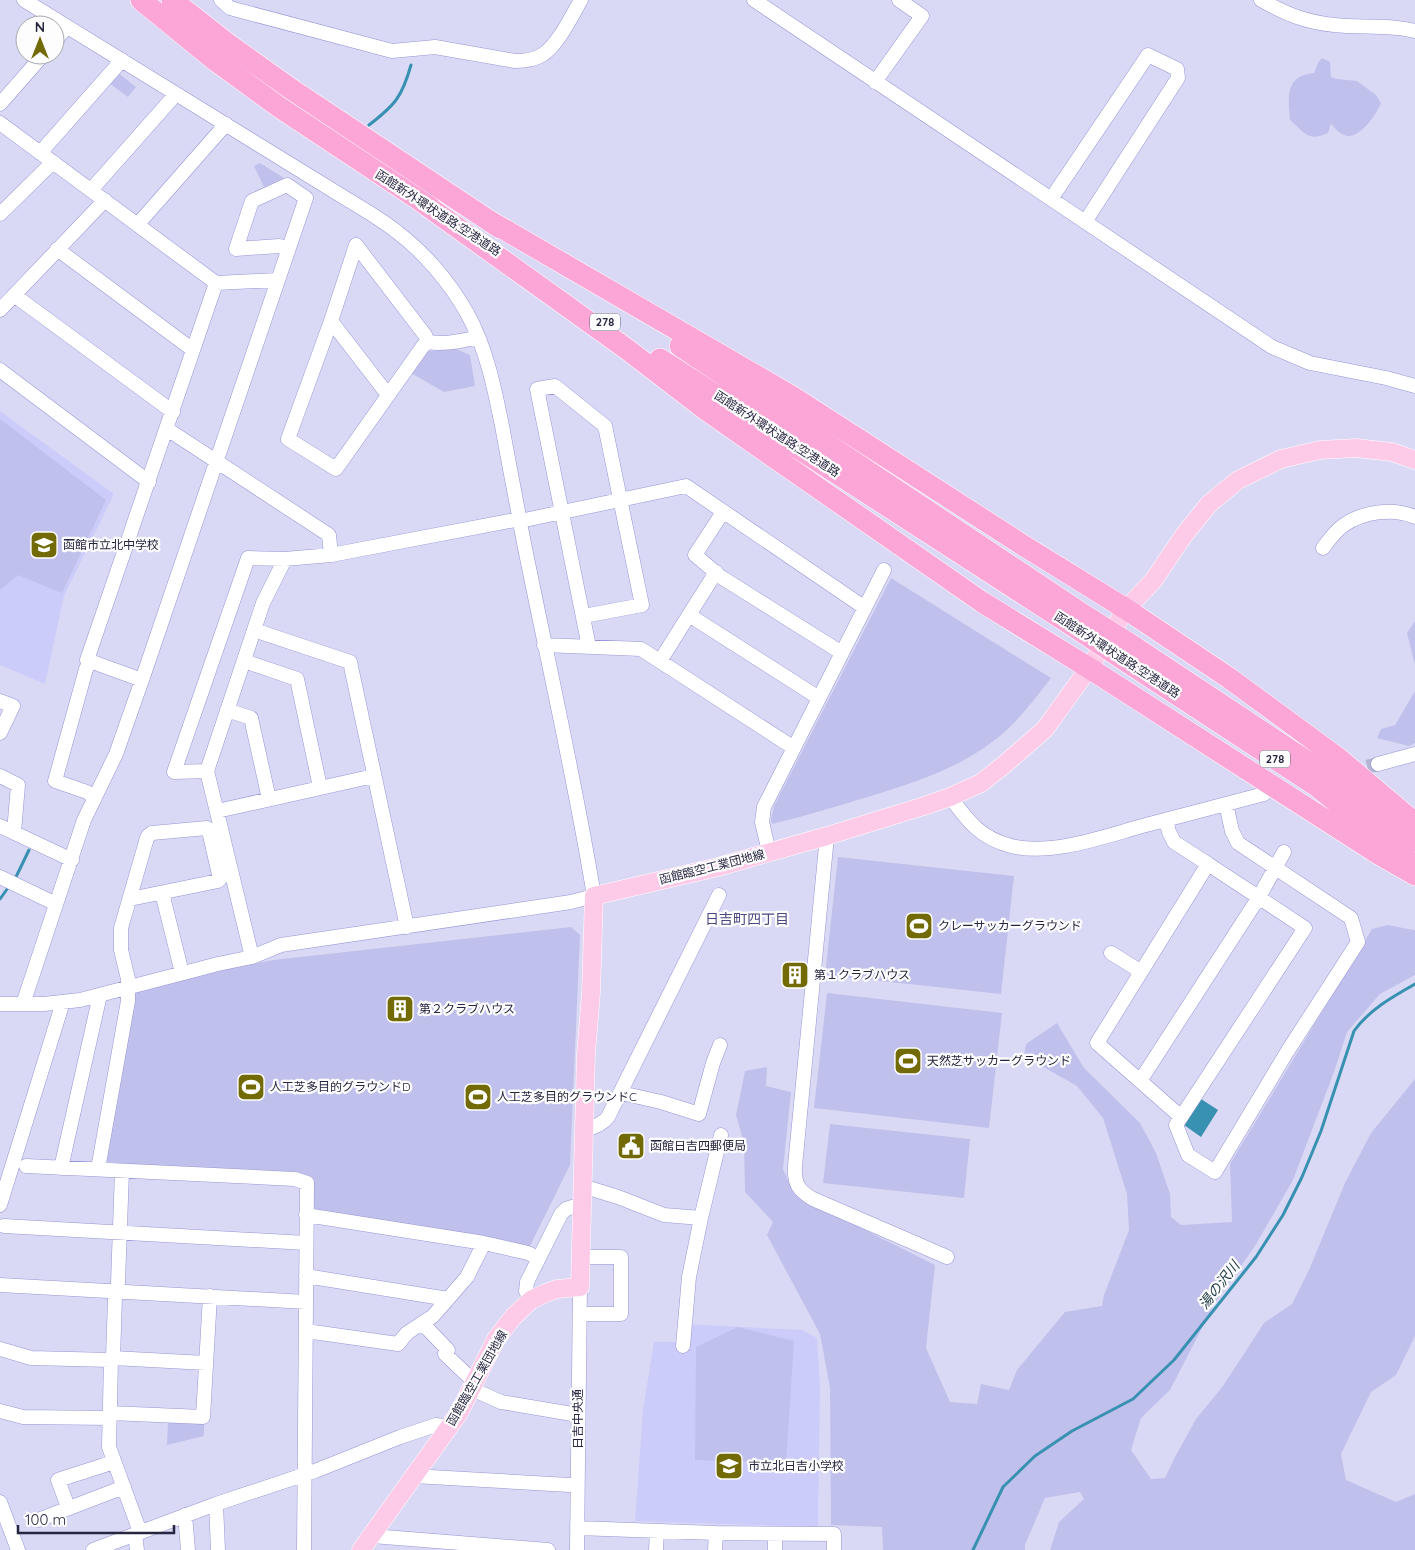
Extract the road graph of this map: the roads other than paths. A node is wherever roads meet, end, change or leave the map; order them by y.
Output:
1 (24, 0) edge
2 (141, 0) edge
3 (172, 0) edge
4 (221, 0) edge
5 (581, 0) edge
6 (754, 0) edge
7 (899, 0) edge
8 (1261, 0) edge
9 (68, 27) junction
10 (65, 30) edge
11 (1415, 31) edge
12 (122, 60) junction
13 (34, 65) edge
14 (876, 82) junction
15 (176, 94) junction
16 (0, 104) edge
17 (0, 123) edge
18 (226, 124) junction
19 (40, 153) junction
20 (53, 162) junction
21 (91, 190) junction
22 (1051, 199) junction
23 (105, 200) junction
24 (419, 200) junction
25 (0, 214) edge
26 (488, 220) junction
27 (1084, 222) junction
28 (138, 224) junction
29 (57, 249) junction
30 (288, 249) junction
31 (278, 280) junction
32 (216, 283) junction
33 (14, 295) junction
34 (0, 310) edge
35 (331, 321) junction
36 (478, 337) junction
37 (428, 342) junction
38 (194, 350) junction
39 (0, 370) edge
40 (1415, 386) edge
41 (388, 395) junction
42 (173, 412) junction
43 (167, 429) junction
44 (1415, 460) edge
45 (217, 461) junction
46 (149, 482) junction
47 (620, 500) junction
48 (562, 512) junction
49 (723, 512) junction
50 (1415, 517) edge
51 (520, 520) junction
52 (1323, 548) dead end
53 (331, 554) junction
54 (286, 558) junction
55 (884, 570) dead end
56 (716, 572) junction
57 (865, 608) junction
58 (1126, 609) junction
59 (689, 615) junction
60 (584, 616) junction
61 (1083, 623) junction
62 (254, 630) junction
63 (544, 645) junction
64 (589, 647) junction
65 (842, 652) junction
66 (1130, 654) junction
67 (91, 661) junction
68 (244, 661) junction
69 (660, 661) junction
70 (1089, 668) junction
71 (142, 680) junction
72 (819, 698) junction
73 (0, 701) edge
74 (228, 710) junction
75 (0, 733) edge
76 (794, 748) junction
77 (1415, 754) edge
78 (1378, 764) tunnel mouth
79 (207, 771) junction
80 (0, 776) edge
81 (374, 776) junction
82 (320, 788) junction
83 (1264, 794) dead end
84 (950, 797) junction
85 (95, 798) junction
86 (269, 799) junction
87 (1226, 804) junction
88 (217, 811) junction
89 (1166, 820) junction
90 (1415, 825) edge
91 (0, 826) edge
92 (14, 832) junction
93 (827, 836) junction
94 (1415, 841) edge
95 (770, 852) junction
96 (1284, 852) dead end
97 (72, 860) junction
98 (1208, 864) junction
99 (1276, 868) junction
100 (1415, 872) edge
101 (8, 881) edge
102 (162, 893) junction
103 (719, 895) dead end
104 (594, 896) junction
105 (1259, 897) junction
106 (130, 899) junction
107 (56, 904) junction
108 (407, 927) junction
109 (1111, 953) dead end
110 (252, 957) junction
111 (1140, 972) junction
112 (182, 973) junction
113 (128, 987) junction
114 (100, 994) junction
115 (63, 1002) junction
116 (0, 1004) edge
117 (23, 1004) junction
118 (720, 1045) dead end
119 (1140, 1081) junction
120 (621, 1093) junction
121 (1181, 1117) junction
122 (583, 1131) junction
123 (721, 1135) dead end
124 (26, 1166) dead end
125 (61, 1168) junction
126 (98, 1169) junction
127 (122, 1170) junction
128 (582, 1186) junction
129 (582, 1204) junction
130 (0, 1205) edge
131 (306, 1215) junction
132 (701, 1218) junction
133 (4, 1226) dead end
134 (120, 1231) junction
135 (306, 1243) junction
136 (484, 1243) junction
137 (581, 1257) junction
138 (947, 1257) dead end
139 (538, 1258) junction
140 (306, 1276) junction
141 (0, 1285) edge
142 (580, 1287) junction
143 (117, 1291) junction
144 (210, 1296) junction
145 (448, 1299) junction
146 (531, 1300) junction
147 (306, 1302) junction
148 (580, 1314) junction
149 (422, 1324) junction
150 (306, 1331) junction
151 (683, 1346) dead end
152 (0, 1349) edge
153 (112, 1359) junction
154 (206, 1363) junction
155 (470, 1382) junction
156 (0, 1411) edge
157 (578, 1415) junction
158 (110, 1416) junction
159 (449, 1427) junction
160 (114, 1462) junction
161 (304, 1475) junction
162 (413, 1476) junction
163 (569, 1485) dead end
164 (124, 1487) junction
165 (0, 1502) edge
166 (216, 1504) junction
167 (68, 1507) junction
168 (185, 1515) junction
169 (38, 1520) dead end
170 (4, 1523) edge
171 (577, 1528) junction
172 (657, 1530) junction
173 (138, 1533) junction
174 (716, 1533) junction
175 (776, 1534) junction
176 (366, 1543) edge
177 (18, 1550) edge
178 (93, 1550) edge
179 (137, 1550) edge
180 (188, 1550) edge
181 (218, 1550) edge
182 (304, 1550) edge
183 (548, 1550) edge
184 (577, 1550) edge
185 (656, 1550) edge
186 (716, 1550) edge
187 (775, 1550) edge
188 (834, 1550) edge

1 - 9 street
2 - 24 highway, 函館新外環状道路;空港道路 / 278
3 - 26 highway, 函館新外環状道路;空港道路 / 278
4 - 5 street
6 - 14 street
7 - 14 street
8 - 11 street
9 - 10 street
9 - 12 street
12 - 15 street
12 - 19 street
13 - 16 street
14 - 22 street
15 - 18 street
15 - 21 street
17 - 19 street
18 - 28 street
18 - 36 street
19 - 20 street
20 - 21 street
20 - 25 street
21 - 23 street
22 - 27 street
22 - 27 street
23 - 28 street
23 - 29 street
24 - 61 highway, 函館新外環状道路;空港道路 / 278
24 - 70 highway
26 - 58 highway
26 - 61 highway, 函館新外環状道路;空港道路 / 278
27 - 40 street
28 - 32 street
29 - 33 street
29 - 38 street
30 - 30 street
30 - 31 street
31 - 32 street
31 - 45 street
32 - 38 street
33 - 34 street
33 - 42 street
35 - 37 street
35 - 41 street
35 - 41 street
36 - 37 street
36 - 51 street
37 - 41 street
38 - 42 street
39 - 46 street
42 - 43 street
43 - 45 street
43 - 46 street
44 - 58 main road, 函館臨空工業団地線
45 - 53 street
45 - 71 street
46 - 67 street
47 - 48 street
47 - 48 street
47 - 49 street
47 - 60 street
48 - 51 street
48 - 60 street
49 - 56 street
49 - 57 street
50 - 52 street
51 - 53 street
51 - 63 street
53 - 54 street
54 - 62 street
54 - 79 street
55 - 57 street
56 - 59 street
56 - 65 street
57 - 65 street
58 - 70 main road, 函館臨空工業団地線
58 - 90 highway
59 - 69 street
59 - 72 street
60 - 64 street
61 - 66 highway, 函館新外環状道路;空港道路 / 278, bridge
62 - 68 street
62 - 81 street
63 - 64 street
63 - 104 street
64 - 69 street
65 - 72 street
66 - 94 highway, 函館新外環状道路;空港道路 / 278
66 - 100 highway, 函館新外環状道路;空港道路 / 278
67 - 71 street
67 - 85 street
68 - 74 street
68 - 82 street
69 - 76 street
70 - 84 main road, 函館臨空工業団地線
70 - 100 highway
71 - 85 street
72 - 76 street
73 - 75 street
74 - 79 street
74 - 86 street
76 - 95 street
77 - 78 street
79 - 88 street
80 - 92 street
81 - 82 street
81 - 108 street
82 - 86 street
83 - 87 street
84 - 89 street
84 - 93 main road, 函館臨空工業団地線
85 - 97 street
86 - 88 street
87 - 89 street
87 - 99 street
88 - 110 street
89 - 98 street
91 - 92 street
92 - 97 street
93 - 95 main road, 函館臨空工業団地線
93 - 138 street
95 - 104 main road, 函館臨空工業団地線
96 - 99 street
97 - 107 street
98 - 105 street
98 - 111 street
99 - 105 street
99 - 121 street
101 - 107 street
102 - 106 street
102 - 106 street
102 - 112 street
103 - 120 street
104 - 108 street
104 - 122 main road
105 - 119 street
105 - 121 street
106 - 113 street
107 - 117 street
108 - 110 street
109 - 111 street
110 - 112 street
111 - 119 street
112 - 113 street
113 - 114 street
113 - 126 street
114 - 115 street
114 - 125 street
115 - 117 street
115 - 130 street
116 - 117 street
118 - 120 street
119 - 121 street
120 - 122 street
122 - 128 main road
123 - 132 street
124 - 125 street
125 - 126 street
126 - 127 street
127 - 131 street
127 - 134 street
128 - 129 main road
128 - 132 street
129 - 137 main road
129 - 139 street
131 - 135 street
131 - 136 street
132 - 151 street
133 - 134 street
134 - 135 street
134 - 143 street
135 - 140 street
136 - 139 street
136 - 145 street
137 - 142 main road
137 - 148 street
139 - 146 street
140 - 145 street
140 - 147 street
141 - 143 street
142 - 146 main road, 函館臨空工業団地線
142 - 148 street, 日吉中央通
143 - 144 street
143 - 153 street
144 - 147 street
144 - 154 street
145 - 149 street
146 - 155 main road, 函館臨空工業団地線
147 - 150 street
148 - 157 street, 日吉中央通
149 - 150 street
149 - 155 street
150 - 161 street
152 - 153 street
153 - 154 street
153 - 158 street
154 - 158 street
155 - 157 street
155 - 159 main road, 函館臨空工業団地線
156 - 158 street
157 - 171 street, 日吉中央通
158 - 160 street
159 - 161 street
159 - 162 main road, 函館臨空工業団地線
160 - 164 street
160 - 167 street
161 - 166 street
161 - 182 street
162 - 163 street
162 - 176 main road, 函館臨空工業団地線
164 - 167 street
164 - 173 street
165 - 170 street
166 - 168 street
166 - 181 street
167 - 169 street
168 - 173 street
168 - 180 street
170 - 177 street
171 - 172 street
171 - 184 street, 日吉中央通
172 - 174 street
172 - 185 street
173 - 178 street
173 - 179 street
174 - 175 street
174 - 186 street
175 - 187 street
175 - 188 street
176 - 183 street

